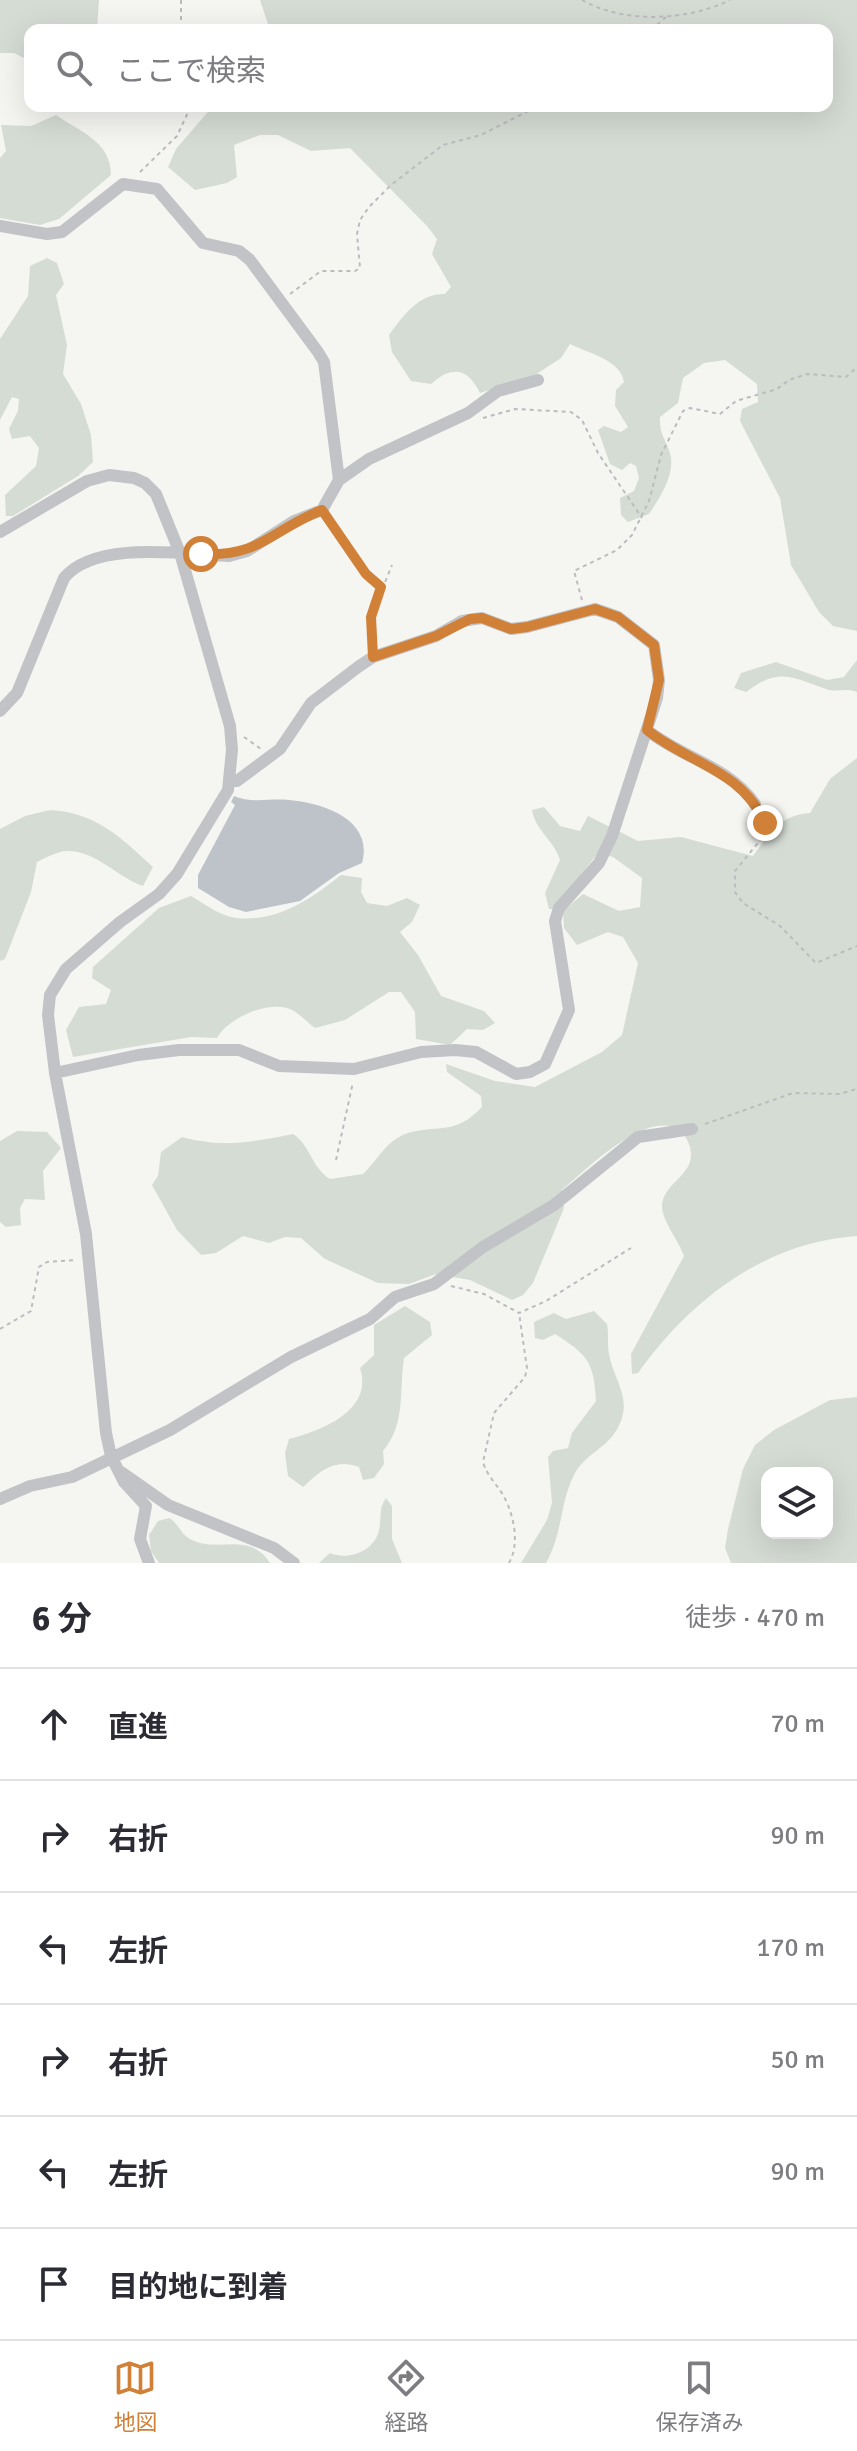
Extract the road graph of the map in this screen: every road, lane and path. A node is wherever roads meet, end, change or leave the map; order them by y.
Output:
1 (181, 0) edge
2 (582, 0) edge
3 (730, 0) edge
4 (667, 16) junction
5 (181, 24) edge
6 (658, 24) edge
7 (188, 112) edge
8 (526, 112) edge
9 (133, 183) junction
10 (0, 226) edge
11 (282, 304) junction
12 (857, 367) edge
13 (538, 380) dead end
14 (477, 420) dead end
15 (339, 480) junction
16 (322, 510) junction
17 (642, 518) junction
18 (0, 532) edge
19 (180, 553) junction
20 (392, 565) dead end
21 (381, 587) junction
22 (587, 610) junction
23 (373, 657) junction
24 (0, 711) edge
25 (230, 726) junction
26 (647, 730) junction
27 (270, 756) junction
28 (227, 790) junction
29 (755, 804) joint
30 (857, 946) edge
31 (354, 1069) junction
32 (55, 1073) junction
33 (857, 1089) edge
34 (692, 1129) joint
35 (336, 1160) dead end
36 (631, 1248) dead end
37 (90, 1260) junction
38 (434, 1284) junction
39 (519, 1313) junction
40 (0, 1329) edge
41 (111, 1456) junction
42 (119, 1471) junction
43 (0, 1499) edge
44 (149, 1563) edge
45 (294, 1563) edge
46 (509, 1563) edge

1 - 5 path
2 - 4 path
3 - 4 path
4 - 6 path
7 - 9 path
8 - 11 path
9 - 10 street
9 - 11 street
11 - 15 street
12 - 17 path
13 - 15 street
14 - 17 path
15 - 16 street
16 - 19 street
16 - 21 path
17 - 22 path
18 - 19 street
19 - 24 street
19 - 25 street
20 - 21 path
21 - 23 path
22 - 23 street
22 - 26 street
23 - 27 street
25 - 27 path
25 - 28 street
26 - 29 street
26 - 31 street
27 - 28 street
28 - 32 street
29 - 30 path
31 - 32 street
31 - 35 path
32 - 37 street
33 - 34 path
34 - 38 street
36 - 39 path
37 - 40 path
37 - 41 street
38 - 39 path
38 - 41 street
39 - 46 path
41 - 42 street
41 - 43 street
42 - 44 street
42 - 45 street

